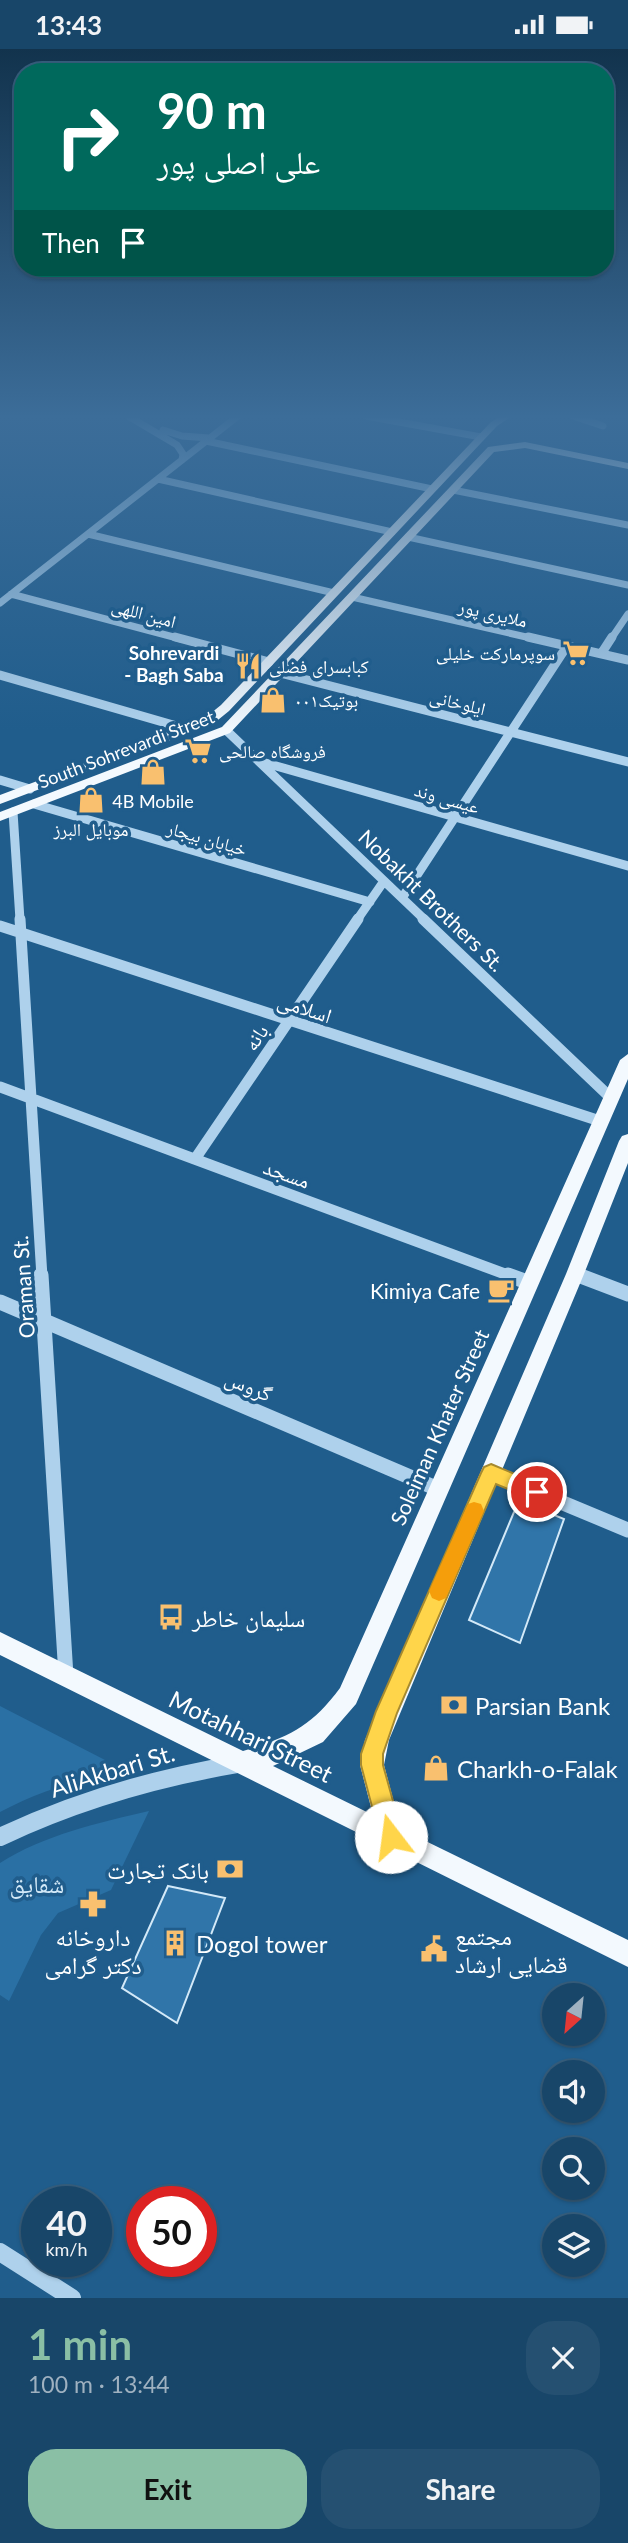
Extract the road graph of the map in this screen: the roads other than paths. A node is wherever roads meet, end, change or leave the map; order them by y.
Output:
1 (105, 521) edge
2 (342, 521) edge
3 (402, 521) edge
4 (423, 521) edge
5 (603, 521) edge
6 (628, 526) edge
7 (391, 532) junction
8 (88, 534) junction
9 (408, 537) junction
10 (628, 585) edge
11 (334, 593) junction
12 (11, 594) junction
13 (352, 597) junction
14 (0, 603) edge
15 (628, 614) edge
16 (567, 646) junction
17 (601, 654) junction
18 (628, 660) edge
19 (269, 662) junction
20 (280, 673) junction
21 (0, 675) edge
22 (187, 729) junction
23 (226, 730) junction
24 (511, 732) junction
25 (258, 761) junction
26 (628, 762) edge
27 (0, 780) edge
28 (30, 789) junction
29 (0, 800) edge
30 (34, 804) junction
31 (7, 814) edge
32 (457, 817) junction
33 (628, 866) edge
34 (384, 881) junction
35 (401, 898) junction
36 (370, 902) junction
37 (0, 926) edge
38 (20, 933) junction
39 (289, 1022) junction
40 (628, 1060) edge
41 (0, 1087) edge
42 (30, 1098) junction
43 (619, 1098) edge
44 (600, 1121) junction
45 (628, 1141) edge
46 (195, 1159) junction
47 (575, 1274) junction
48 (530, 1283) junction
49 (628, 1294) edge
50 (0, 1302) edge
51 (44, 1320) junction
52 (491, 1473) junction
53 (438, 1489) junction
54 (628, 1530) edge
55 (0, 1643) edge
56 (66, 1676) junction
57 (242, 1763) junction
58 (0, 1837) edge
59 (391, 1837) junction
60 (628, 1954) edge
61 (0, 2252) edge
62 (72, 2298) edge

1 - 8 street
2 - 7 street
3 - 7 main road, South Sohrevardi Street
4 - 9 main road, South Sohrevardi Street
5 - 6 street
7 - 11 main road, South Sohrevardi Street
8 - 11 street
8 - 12 street
9 - 10 street
9 - 13 main road, South Sohrevardi Street
11 - 13 main road
11 - 19 main road, South Sohrevardi Street
12 - 14 street
12 - 19 street, امین اللهی
13 - 16 street, ملایری پور
13 - 20 main road, South Sohrevardi Street
15 - 17 street
16 - 17 street, ملایری پور
16 - 24 street
17 - 18 street, ملایری پور
19 - 22 main road, South Sohrevardi Street
20 - 23 main road, South Sohrevardi Street
20 - 24 street, ایلوخانی
21 - 22 street
22 - 28 main road, South Sohrevardi Street
23 - 25 street, Nobakht Brothers St.
23 - 30 main road, South Sohrevardi Street
24 - 26 street, ایلوخانی
24 - 32 street
25 - 32 street, عیسی وند
25 - 34 street, Nobakht Brothers St.
27 - 28 street
28 - 29 main road, South Sohrevardi Street
30 - 31 main road, South Sohrevardi Street
30 - 36 street, خیابان بیجار
31 - 38 street, Oraman St.
32 - 33 street, عیسی وند
32 - 35 street
34 - 35 street, Nobakht Brothers St.
34 - 36 street, بانه
35 - 43 street, Nobakht Brothers St.
36 - 39 street, بانه
37 - 38 street, اسلامی
38 - 39 street, اسلامی
38 - 42 street, Oraman St.
39 - 44 street, اسلامی
39 - 46 street, بانه
40 - 43 main road, Soleiman Khater Street
41 - 42 street, مسجد
42 - 46 street, مسجد
42 - 51 street, Oraman St.
43 - 44 main road, Soleiman Khater Street
44 - 48 main road, Soleiman Khater Street
45 - 47 main road
46 - 48 street, مسجد
47 - 49 street
47 - 52 main road
48 - 53 main road, Soleiman Khater Street
50 - 51 street, گروس
51 - 53 street, گروس
51 - 56 street, Oraman St.
52 - 54 street
52 - 59 main road
53 - 57 main road, Soleiman Khater Street
55 - 56 main road, Motahhari Street
56 - 57 main road, Motahhari Street
57 - 58 street, AliAkbari St.
57 - 59 main road, Motahhari Street
59 - 60 main road, Motahhari Street
61 - 62 street

